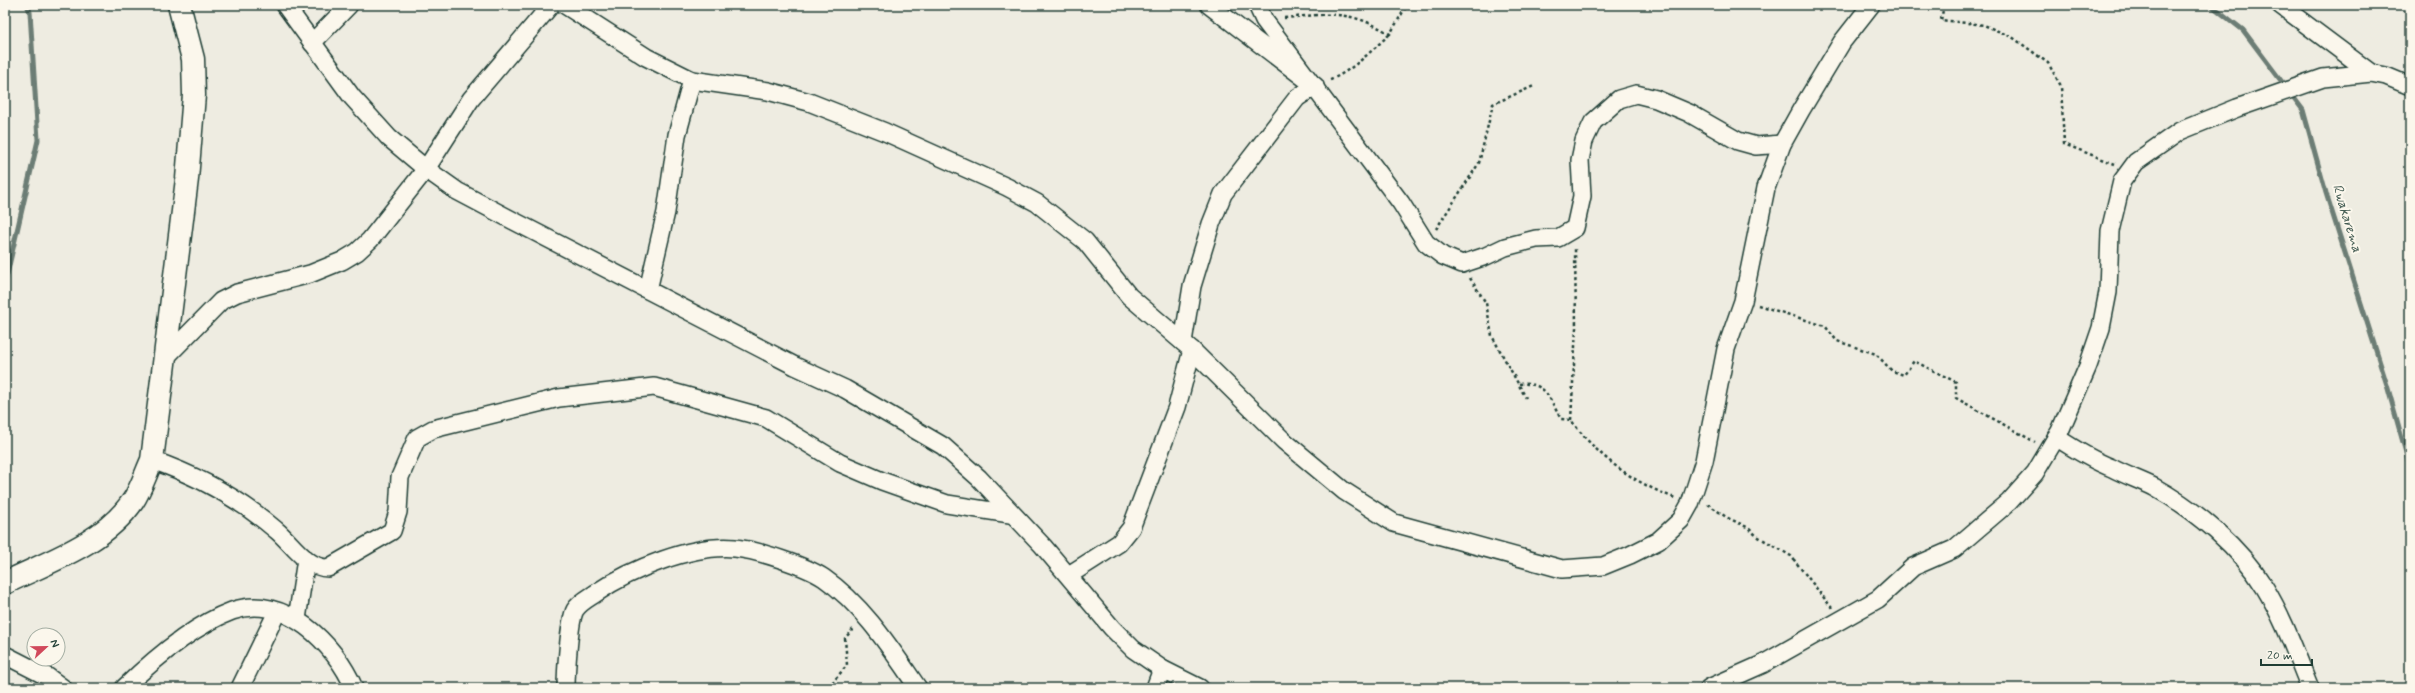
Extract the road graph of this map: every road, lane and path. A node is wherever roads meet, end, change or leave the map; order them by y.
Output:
1 (179, 5) edge
2 (285, 5) edge
3 (349, 5) edge
4 (551, 5) edge
5 (565, 5) edge
6 (1209, 5) edge
7 (1406, 5) edge
8 (1871, 5) edge
9 (1944, 5) edge
10 (2280, 5) edge
11 (1261, 13) edge
12 (1390, 34) junction
13 (312, 43) junction
14 (2370, 73) junction
15 (692, 80) junction
16 (1315, 86) junction
17 (1534, 86) dead end
18 (2410, 86) edge
19 (1782, 144) junction
20 (426, 169) junction
21 (2130, 170) junction
22 (1575, 228) junction
23 (1426, 243) junction
24 (1462, 264) junction
25 (648, 290) junction
26 (1743, 301) junction
27 (1188, 346) junction
28 (166, 357) junction
29 (1519, 384) junction
30 (1526, 398) dead end
31 (1571, 420) junction
32 (2053, 443) junction
33 (152, 460) junction
34 (1691, 501) junction
35 (1010, 514) junction
36 (306, 559) junction
37 (1069, 575) junction
38 (5, 583) edge
39 (277, 612) junction
40 (865, 617) junction
41 (297, 619) junction
42 (1840, 621) junction
43 (5, 656) edge
44 (1162, 669) junction
45 (63, 688) edge
46 (124, 688) edge
47 (240, 688) edge
48 (354, 688) edge
49 (566, 688) edge
50 (828, 688) edge
51 (918, 688) edge
52 (1155, 688) edge
53 (1200, 688) edge
54 (1709, 688) edge
55 (2310, 688) edge

1 - 28 main road
2 - 13 street
3 - 13 street
4 - 20 street
5 - 15 street
6 - 16 street
7 - 12 path
8 - 19 street
9 - 21 path
10 - 14 street
11 - 12 path
11 - 16 street
12 - 16 path
13 - 20 street
14 - 18 street
14 - 21 street
15 - 25 street
15 - 27 street
16 - 23 street
16 - 27 street
17 - 23 path
19 - 22 street
19 - 26 street
20 - 25 street
20 - 28 street
21 - 32 street
22 - 24 street
22 - 31 path
23 - 24 street
24 - 29 path
25 - 35 street
26 - 32 path
26 - 34 street
27 - 34 street
27 - 37 street
28 - 33 main road
29 - 30 path
29 - 31 path
31 - 34 path
32 - 42 street
32 - 55 street
33 - 36 street
33 - 38 main road
34 - 42 path
35 - 36 street
35 - 37 street
36 - 41 street
37 - 44 street
39 - 41 street
39 - 46 street
39 - 47 street
40 - 49 street
40 - 50 path
40 - 51 street
41 - 48 street
42 - 54 street
43 - 45 street
44 - 52 street
44 - 53 street

